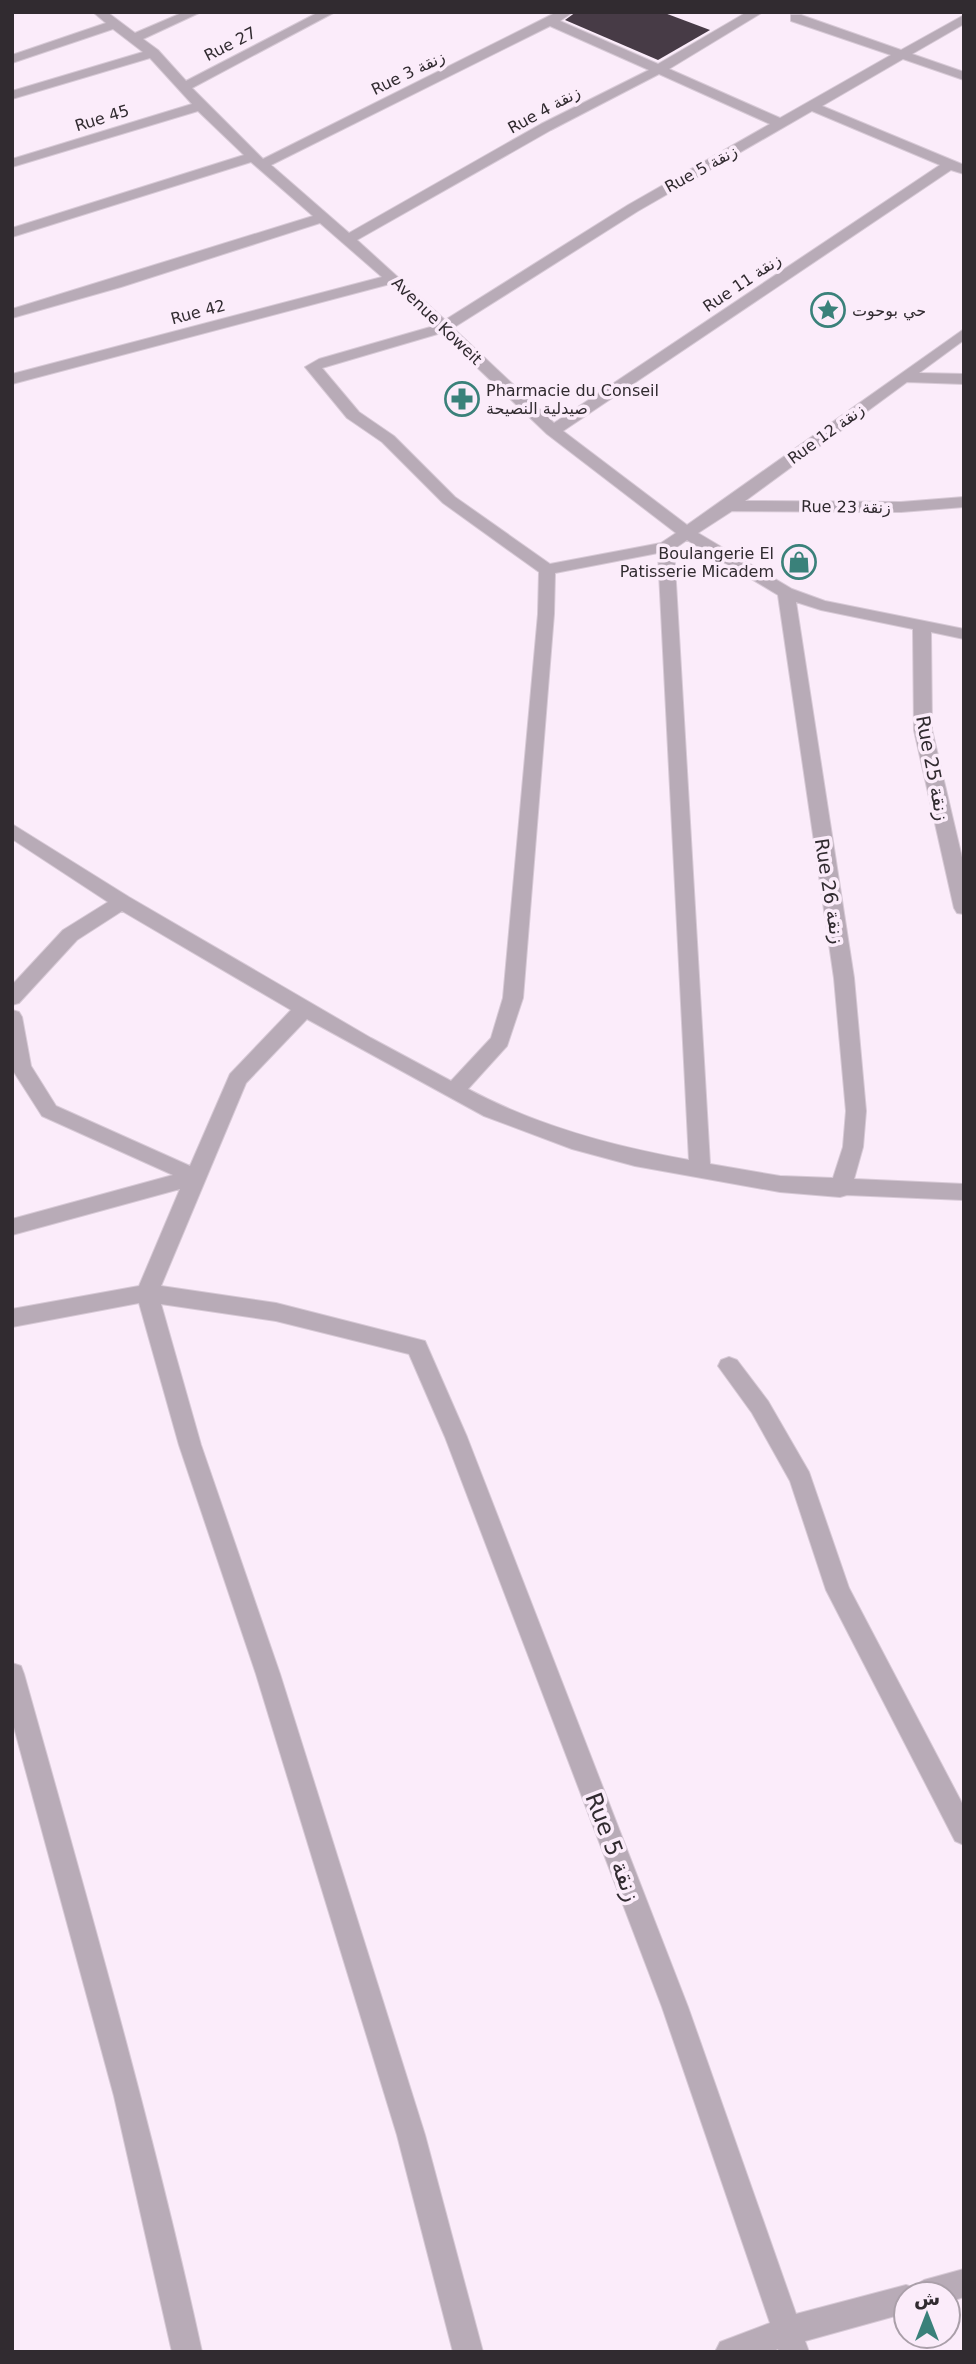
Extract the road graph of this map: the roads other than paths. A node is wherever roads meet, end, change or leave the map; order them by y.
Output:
1 (99, 12) edge
2 (195, 12) edge
3 (329, 12) edge
4 (567, 12) edge
5 (757, 12) edge
6 (796, 18) dead end
7 (964, 19) edge
8 (550, 21) junction
9 (116, 24) junction
10 (134, 37) junction
11 (153, 52) junction
12 (16, 53) edge
13 (903, 54) junction
14 (658, 70) junction
15 (964, 76) edge
16 (184, 87) junction
17 (12, 95) edge
18 (201, 106) junction
19 (814, 107) junction
20 (782, 124) junction
21 (258, 161) junction
22 (12, 163) edge
23 (957, 167) edge
24 (321, 218) junction
25 (12, 233) edge
26 (349, 239) junction
27 (393, 279) junction
28 (12, 314) edge
29 (443, 328) junction
30 (964, 333) edge
31 (904, 377) junction
32 (12, 379) edge
33 (964, 379) edge
34 (553, 431) junction
35 (964, 502) edge
36 (728, 506) junction
37 (687, 533) junction
38 (666, 547) junction
39 (547, 570) junction
40 (786, 593) junction
41 (922, 625) junction
42 (964, 634) edge
43 (12, 830) edge
44 (122, 902) junction
45 (964, 908) edge
46 (12, 998) edge
47 (304, 1009) junction
48 (12, 1017) edge
49 (454, 1091) junction
50 (699, 1169) junction
51 (196, 1177) junction
52 (840, 1189) junction
53 (964, 1192) edge
54 (12, 1227) edge
55 (147, 1293) junction
56 (12, 1318) edge
57 (729, 1366) dead end
58 (12, 1674) edge
59 (964, 1833) edge
60 (892, 2304) edge
61 (791, 2341) edge
62 (187, 2352) edge
63 (468, 2352) edge
64 (730, 2352) edge

1 - 9 street, Avenue Koweit
2 - 10 street
3 - 16 street, Rue 27
4 - 8 street, Rue 3 زنقة
5 - 14 street, Rue 4 زنقة
6 - 13 street
7 - 13 street, Rue 5 زنقة
8 - 14 street
8 - 21 street, Rue 3 زنقة
9 - 10 street, Avenue Koweit
9 - 12 street
10 - 11 street, Avenue Koweit
11 - 16 street, Avenue Koweit
11 - 17 street
13 - 15 street
13 - 19 street, Rue 5 زنقة
14 - 20 street
14 - 26 street, Rue 4 زنقة
16 - 18 street, Avenue Koweit
18 - 21 street, Avenue Koweit
18 - 22 street, Rue 45
19 - 20 street, Rue 5 زنقة
19 - 23 street
20 - 29 street, Rue 5 زنقة
21 - 24 street, Avenue Koweit
21 - 25 street, Rue 3 زنقة
23 - 34 street, Rue 11 زنقة
24 - 26 street, Avenue Koweit
24 - 28 street
26 - 27 street, Avenue Koweit
27 - 29 street, Avenue Koweit
27 - 32 street, Rue 42
29 - 34 street, Avenue Koweit
29 - 39 street, Rue 5 زنقة
30 - 31 street, Rue 12 زنقة
31 - 33 street
31 - 36 street, Rue 12 زنقة
34 - 37 street, Avenue Koweit
35 - 36 street, Rue 23 زنقة
36 - 37 street, Rue 12 زنقة
37 - 38 street, Rue 12 زنقة
37 - 40 street, Avenue Koweit
38 - 39 street
38 - 50 street
39 - 49 street
40 - 41 street, Avenue Koweit
40 - 52 street, Rue 26 زنقة
41 - 42 street, Avenue Koweit
41 - 45 street, Rue 25 زنقة
43 - 44 street
44 - 46 street
44 - 47 street
47 - 49 street
47 - 51 street
48 - 51 street
49 - 50 street
50 - 52 street
51 - 54 street
51 - 55 street
52 - 53 street
55 - 56 street
55 - 61 street, Rue 5 زنقة
55 - 63 street
57 - 59 street
58 - 62 street
60 - 61 street
61 - 64 street

